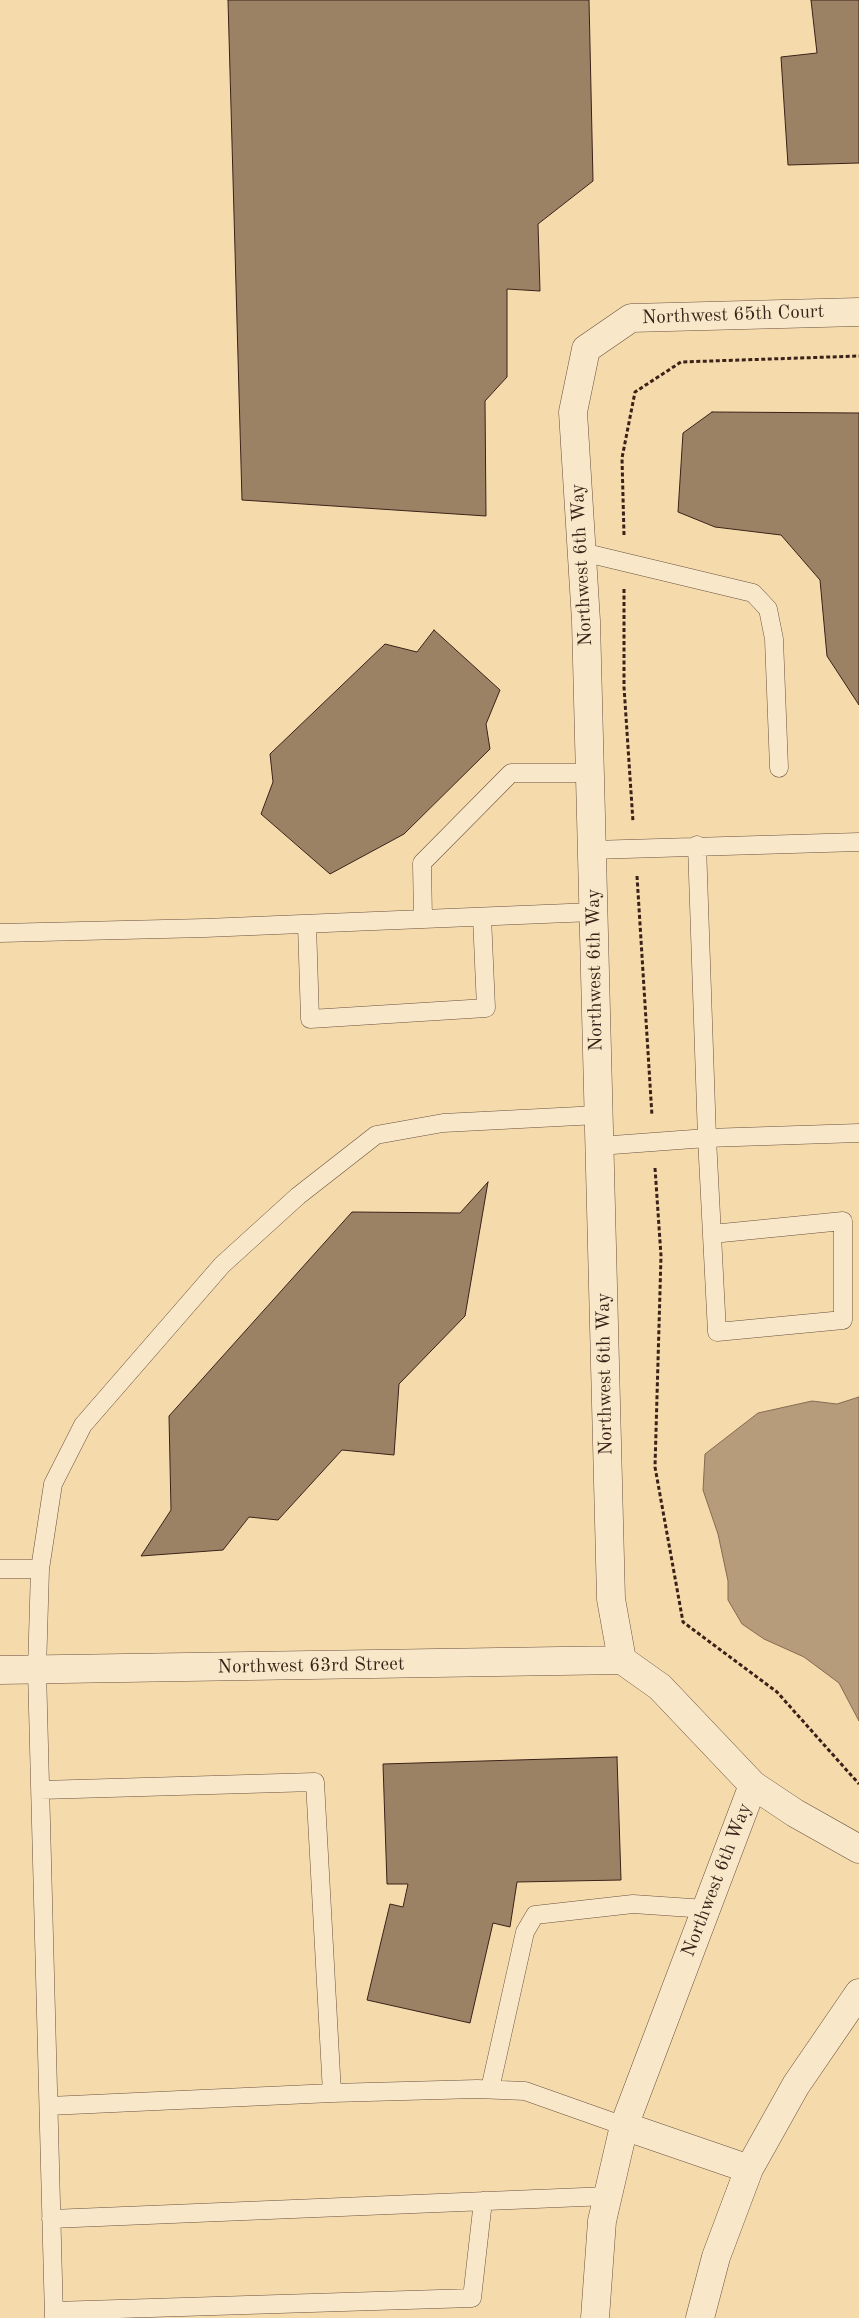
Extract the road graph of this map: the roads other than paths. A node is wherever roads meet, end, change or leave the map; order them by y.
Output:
1 (859, 312) edge
2 (586, 349) joint
3 (582, 552) junction
4 (779, 768) dead end
5 (590, 773) junction
6 (859, 842) edge
7 (697, 845) junction
8 (592, 850) junction
9 (593, 912) junction
10 (482, 917) junction
11 (424, 919) junction
12 (307, 924) junction
13 (0, 933) edge
14 (598, 1115) junction
15 (859, 1134) edge
16 (707, 1138) junction
17 (600, 1146) junction
18 (712, 1234) junction
19 (0, 1569) edge
20 (40, 1569) junction
21 (622, 1660) junction
22 (0, 1670) edge
23 (37, 1670) junction
24 (753, 1785) junction
25 (41, 1790) junction
26 (859, 1849) edge
27 (706, 1909) junction
28 (859, 1993) edge
29 (490, 2090) junction
30 (332, 2093) junction
31 (49, 2106) junction
32 (624, 2126) junction
33 (749, 2169) junction
34 (608, 2196) junction
35 (484, 2201) junction
36 (51, 2219) junction
37 (54, 2315) edge
38 (595, 2318) edge
39 (700, 2318) edge

1 - 2 street, Northwest 65th Court
2 - 3 street, Northwest 6th Way
3 - 4 lane
3 - 5 street, Northwest 6th Way
5 - 8 street, Northwest 6th Way
5 - 11 lane
6 - 7 lane
7 - 8 lane
7 - 16 lane
8 - 9 street, Northwest 6th Way
9 - 10 lane
9 - 14 street, Northwest 6th Way
10 - 11 lane
10 - 12 lane
11 - 12 lane
12 - 13 lane
14 - 17 street, Northwest 6th Way
14 - 20 lane
15 - 16 lane
16 - 17 lane
16 - 18 lane
17 - 21 street, Northwest 6th Way
18 - 18 lane
19 - 20 lane
20 - 23 lane
21 - 23 street, Northwest 63rd Street
21 - 24 street, Northwest 6th Way
22 - 23 street, Northwest 63rd Street
23 - 25 lane
24 - 26 street
24 - 27 street, Northwest 6th Way
25 - 30 lane
25 - 31 lane
27 - 29 lane
27 - 32 street, Northwest 6th Way
28 - 33 street
29 - 30 lane
29 - 32 lane
30 - 31 lane
31 - 36 lane
32 - 33 street
32 - 34 street, Northwest 6th Way
33 - 39 street
34 - 35 lane
34 - 38 street, Northwest 6th Way
35 - 36 lane
35 - 37 lane
36 - 37 lane

